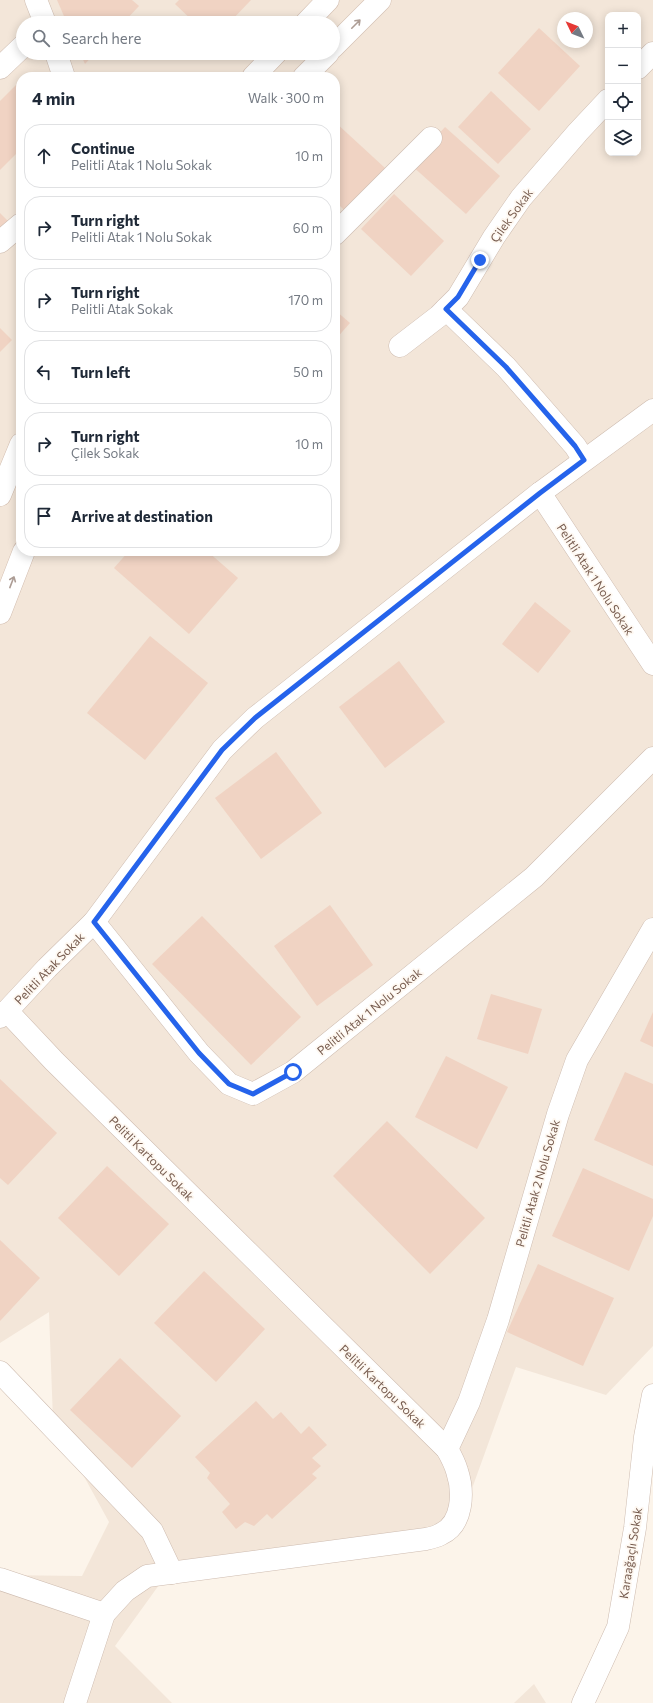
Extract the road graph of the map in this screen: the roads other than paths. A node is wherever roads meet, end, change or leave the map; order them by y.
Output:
1 (36, 0) edge
2 (328, 0) edge
3 (380, 0) edge
4 (42, 16) edge
5 (313, 16) edge
6 (340, 40) edge
7 (653, 52) edge
8 (16, 53) edge
9 (58, 60) edge
10 (269, 60) edge
11 (321, 60) edge
12 (641, 65) edge
13 (0, 68) edge
14 (62, 72) edge
15 (258, 72) edge
16 (309, 72) edge
17 (605, 103) edge
18 (431, 138) dead end
19 (16, 228) edge
20 (340, 229) edge
21 (0, 242) edge
22 (446, 309) junction
23 (400, 346) dead end
24 (653, 410) edge
25 (16, 456) edge
26 (584, 460) junction
27 (540, 493) junction
28 (0, 495) edge
29 (22, 556) edge
30 (0, 613) edge
31 (653, 664) edge
32 (653, 758) edge
33 (94, 922) junction
34 (653, 929) edge
35 (4, 1014) edge
36 (0, 1372) edge
37 (653, 1395) edge
38 (447, 1449) junction
39 (172, 1573) junction
40 (0, 1579) edge
41 (104, 1614) junction
42 (75, 1703) edge
43 (583, 1703) edge

1 - 4 street
2 - 5 street
6 -> 3 street
7 - 12 street
8 - 13 street
9 - 14 street
10 - 15 street
11 - 16 street
17 - 22 street, Çilek Sokak
18 - 20 street
19 - 21 street
22 - 23 street, Çilek Sokak
22 - 26 street
24 - 26 street, Pelitli Atak Sokak
25 - 28 street
26 - 27 street, Pelitli Atak Sokak
27 - 31 street, Pelitli Atak 1 Nolu Sokak
27 - 33 street, Pelitli Atak Sokak
30 -> 29 street
32 - 33 street, Pelitli Atak 1 Nolu Sokak
33 - 35 street, Pelitli Atak Sokak
34 - 38 street, Pelitli Atak 2 Nolu Sokak
35 - 38 street, Pelitli Kartopu Sokak
36 - 39 street
37 - 43 street, Karaağaçlı Sokak
38 - 39 street, Pelitli Kartopu Sokak
39 - 41 street, Pelitli Kartopu Sokak
40 - 41 street
41 - 42 street

